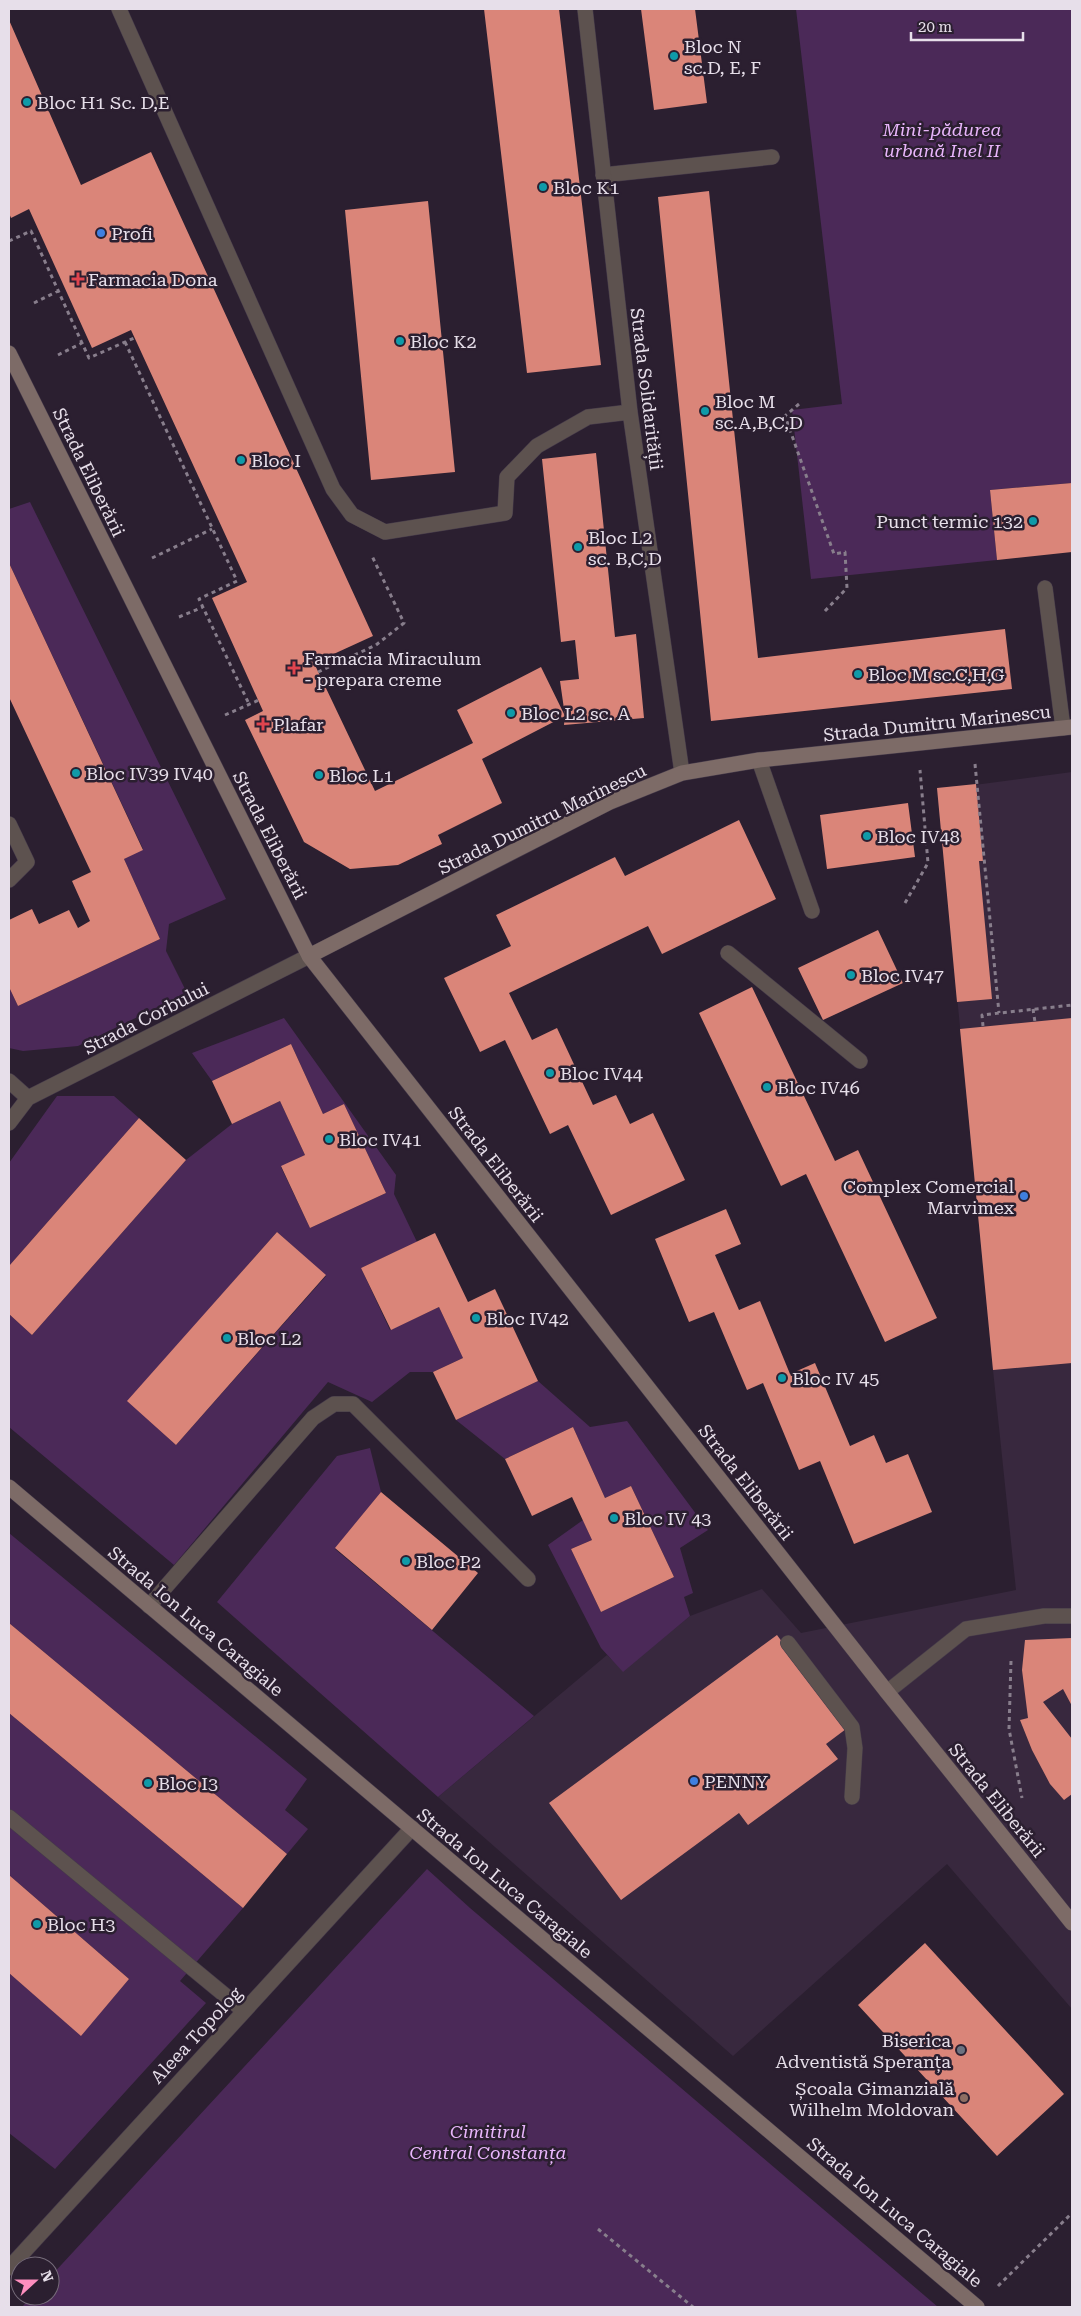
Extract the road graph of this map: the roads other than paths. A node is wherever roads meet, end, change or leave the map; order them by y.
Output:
1 (119, 9) edge
2 (585, 9) edge
3 (772, 157) dead end
4 (603, 176) junction
5 (9, 353) edge
6 (630, 412) junction
7 (1045, 588) dead end
8 (1068, 727) edge
9 (759, 760) junction
10 (682, 773) junction
11 (9, 824) edge
12 (9, 880) edge
13 (812, 911) dead end
14 (728, 953) dead end
15 (309, 956) junction
16 (860, 1061) dead end
17 (9, 1081) edge
18 (28, 1098) junction
19 (9, 1124) edge
20 (9, 1487) edge
21 (528, 1579) dead end
22 (149, 1606) junction
23 (1072, 1616) edge
24 (788, 1643) dead end
25 (887, 1692) junction
26 (852, 1797) dead end
27 (9, 1816) edge
28 (412, 1828) junction
29 (1072, 1923) edge
30 (244, 2011) junction
31 (9, 2268) edge
32 (977, 2307) edge

1 - 6 street
2 - 4 street, Strada Solidarității
3 - 4 street
4 - 6 street, Strada Solidarității
5 - 15 street, Strada Eliberării
6 - 10 street, Strada Solidarității
7 - 8 street
8 - 9 street, Strada Dumitru Marinescu
9 - 10 street, Strada Dumitru Marinescu
9 - 13 street
10 - 15 street, Strada Dumitru Marinescu
11 - 12 street
14 - 16 street
15 - 18 street, Strada Corbului
15 - 25 street, Strada Eliberării
17 - 18 street
18 - 19 street, Strada Corbului
20 - 22 street, Strada Ion Luca Caragiale
21 - 22 street
22 - 28 street, Strada Ion Luca Caragiale
23 - 25 street
24 - 26 street
25 - 29 street, Strada Eliberării
27 - 30 street
28 - 30 street, Aleea Topolog
28 - 32 street, Strada Ion Luca Caragiale
30 - 31 street, Aleea Topolog

